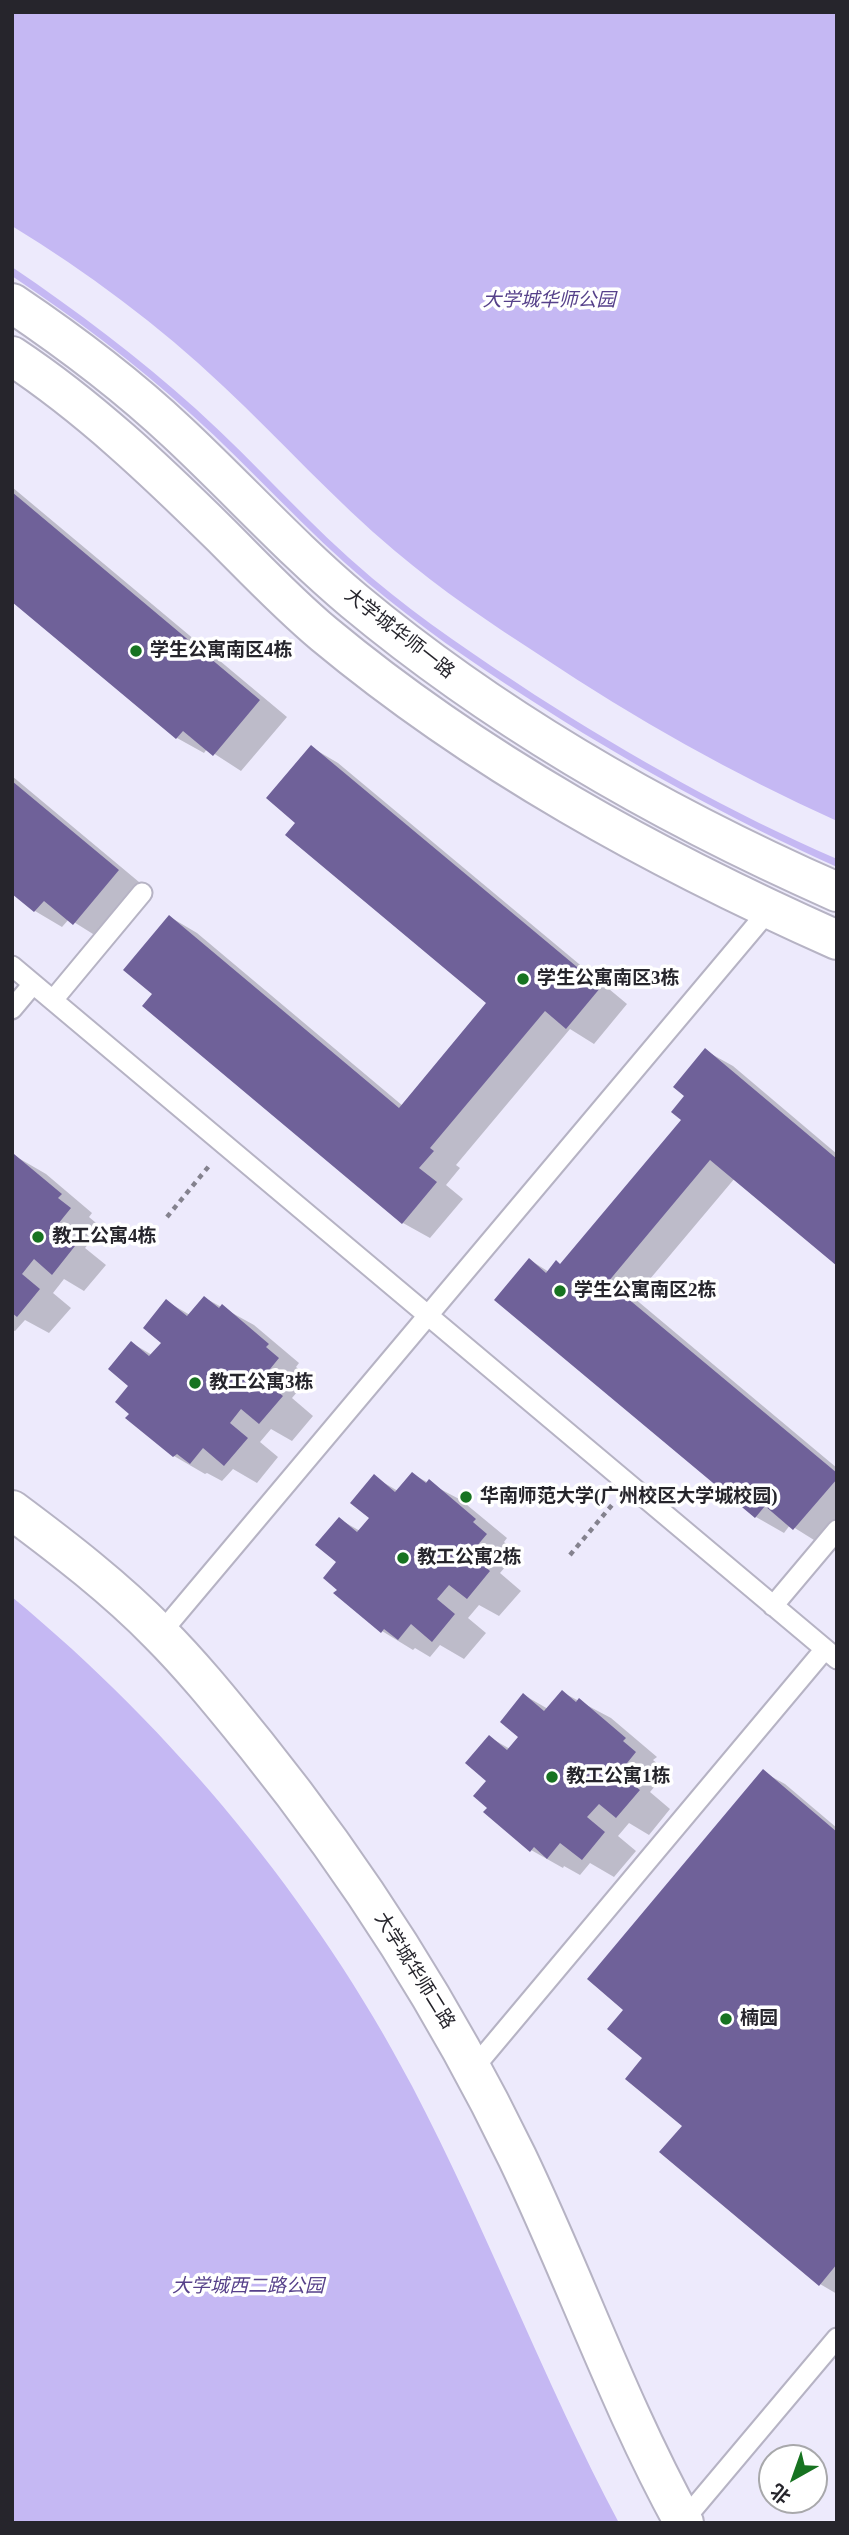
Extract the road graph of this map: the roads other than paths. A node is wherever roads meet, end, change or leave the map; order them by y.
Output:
1 (12, 303) edge
2 (12, 356) edge
3 (837, 892) edge
4 (142, 894) dead end
5 (769, 910) junction
6 (837, 940) edge
7 (12, 967) edge
8 (33, 984) junction
9 (53, 1000) junction
10 (12, 1009) edge
11 (428, 1316) junction
12 (12, 1510) edge
13 (837, 1530) edge
14 (773, 1606) junction
15 (160, 1634) junction
16 (831, 1654) edge
17 (472, 2070) junction
18 (837, 2338) edge
19 (683, 2522) edge

1 - 3 street, 大学城华师一路
2 - 5 street
4 - 9 lane
5 - 6 street
5 - 11 lane
7 - 8 lane
8 - 9 lane
8 - 10 lane
9 - 11 lane
11 - 14 lane
11 - 15 lane
12 - 15 street, 大学城华师二路
13 - 14 lane
14 - 16 lane
15 - 17 street, 大学城华师二路
16 - 17 lane
17 - 19 street, 大学城华师二路
18 - 19 lane

